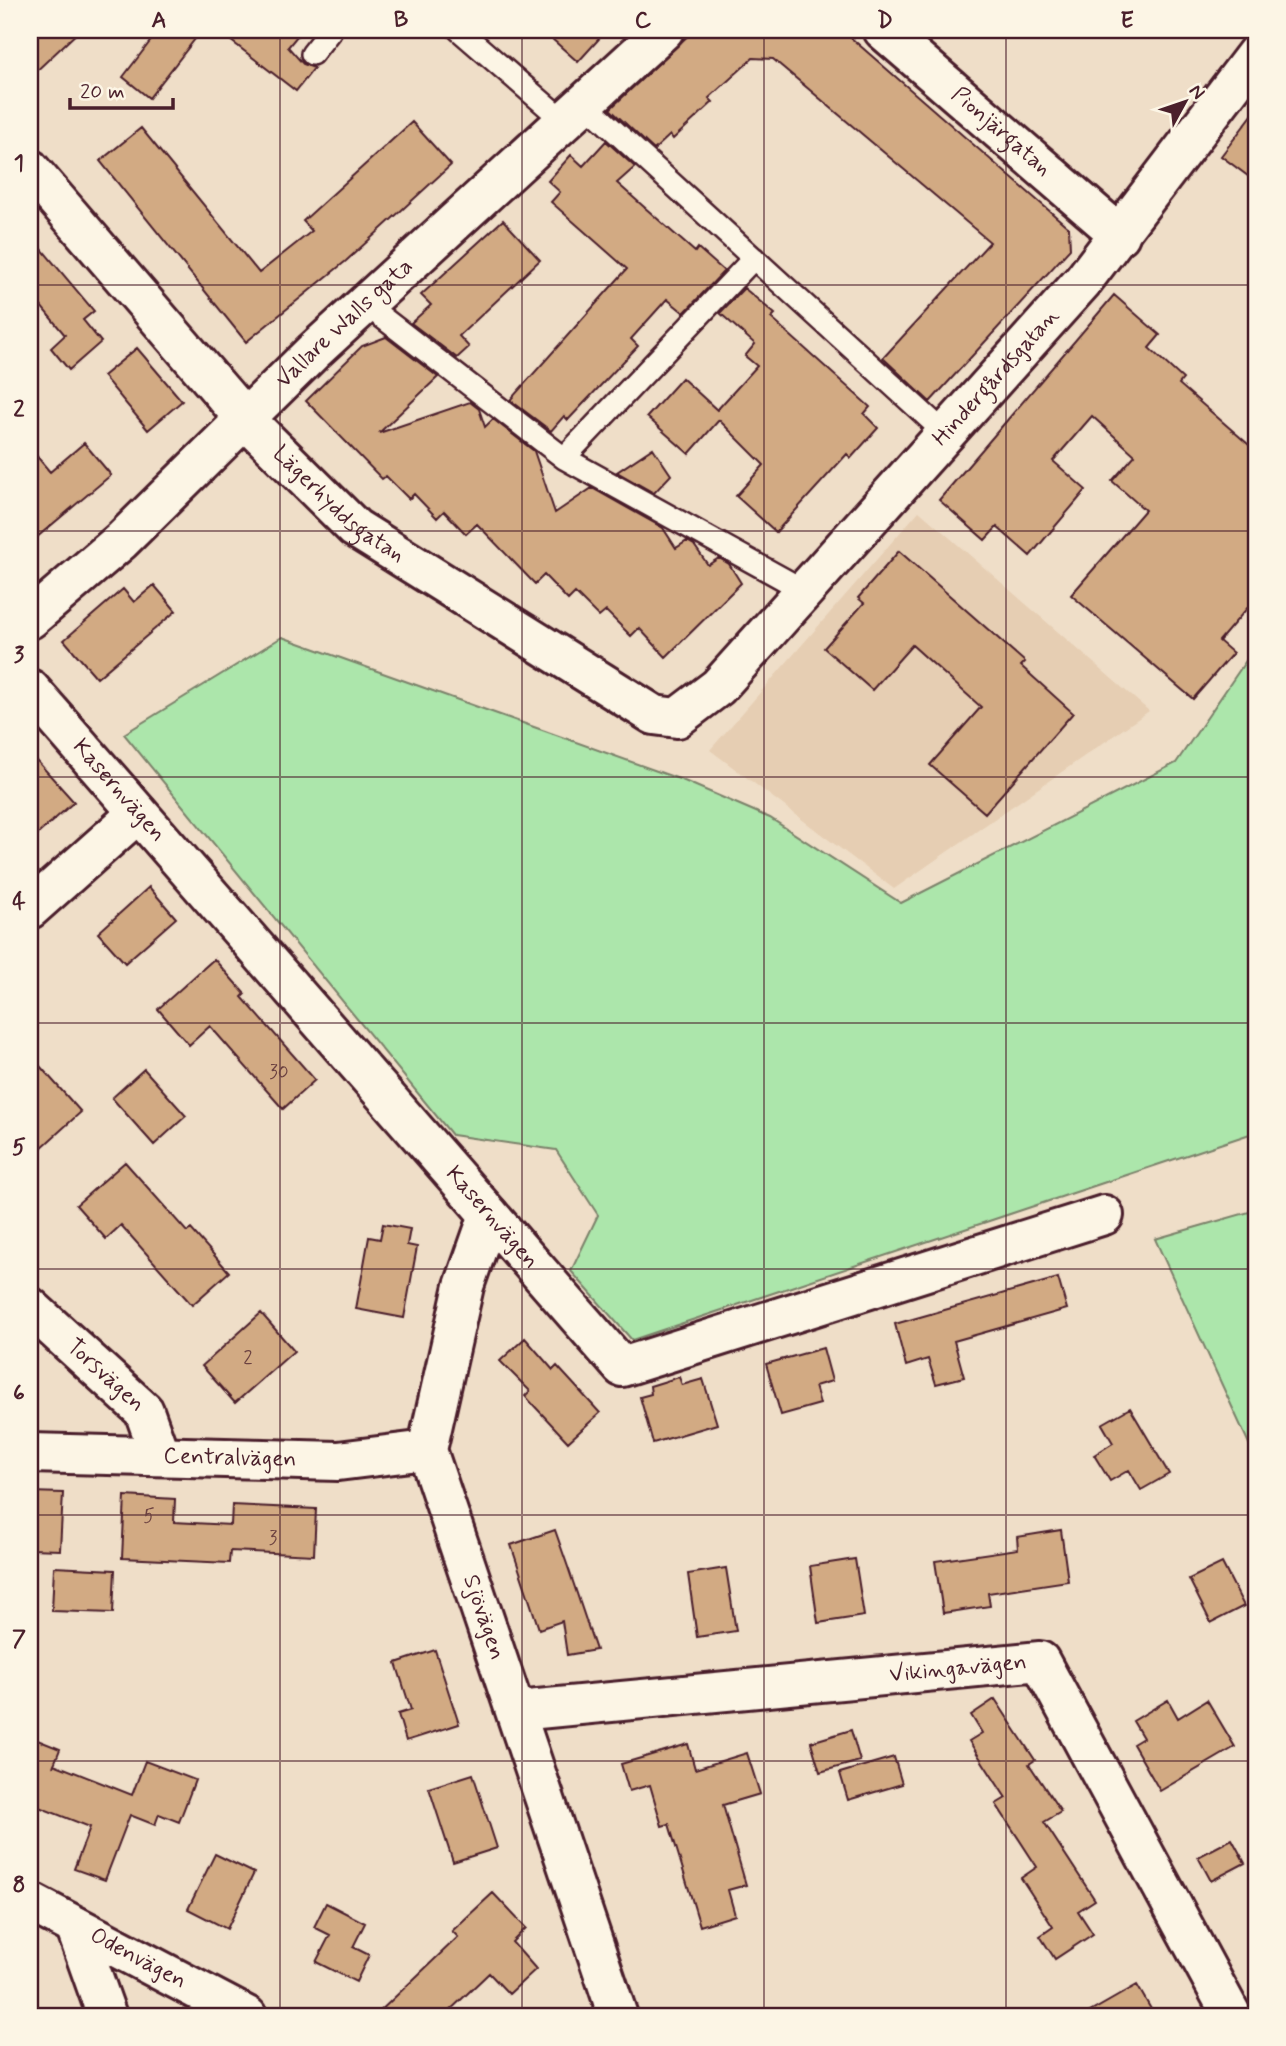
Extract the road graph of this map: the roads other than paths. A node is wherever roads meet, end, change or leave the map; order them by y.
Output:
1 (331, 30) edge
2 (458, 30) edge
3 (664, 30) edge
4 (883, 30) edge
5 (312, 54) dead end
6 (1256, 54) edge
7 (574, 112) junction
8 (30, 169) edge
9 (1120, 235) junction
10 (754, 258) junction
11 (365, 304) junction
12 (245, 419) junction
13 (947, 435) junction
14 (564, 458) junction
15 (805, 591) junction
16 (30, 619) edge
17 (718, 687) joint
18 (30, 689) edge
19 (138, 813) junction
20 (30, 909) edge
21 (489, 1215) junction
22 (1104, 1215) dead end
23 (30, 1307) edge
24 (427, 1450) junction
25 (30, 1453) edge
26 (160, 1456) junction
27 (517, 1711) junction
28 (30, 1902) edge
29 (75, 1926) junction
30 (107, 2016) edge
31 (247, 2016) edge
32 (618, 2016) edge
33 (1232, 2016) edge

1 - 5 lane
2 - 7 lane
3 - 7 street, Vallare Walls gata
4 - 9 street, Pionjärgatan
6 - 9 street, Hindergårdsgatan
7 - 10 lane
7 - 11 street, Vallare Walls gata
8 - 12 street, Lägerhyddsgatan
9 - 13 street, Hindergårdsgatan
10 - 13 lane
10 - 14 lane
11 - 12 street, Vallare Walls gata
11 - 14 lane
12 - 16 street, Vallare Walls gata
12 - 17 street, Lägerhyddsgatan
13 - 15 street, Hindergårdsgatan
14 - 15 lane
15 - 17 street, Hindergårdsgatan
18 - 19 street, Kasernvägen
19 - 20 street
19 - 21 street, Kasernvägen
21 - 22 street, Kasernvägen
21 - 24 street
23 - 26 street, Torsvägen
24 - 26 street, Centralvägen
24 - 27 street, Sjövägen
25 - 26 street, Centralvägen
27 - 32 street, Sjövägen
27 - 33 street, Vikingavägen
28 - 29 street, Odenvägen
29 - 30 street
29 - 31 street, Odenvägen

